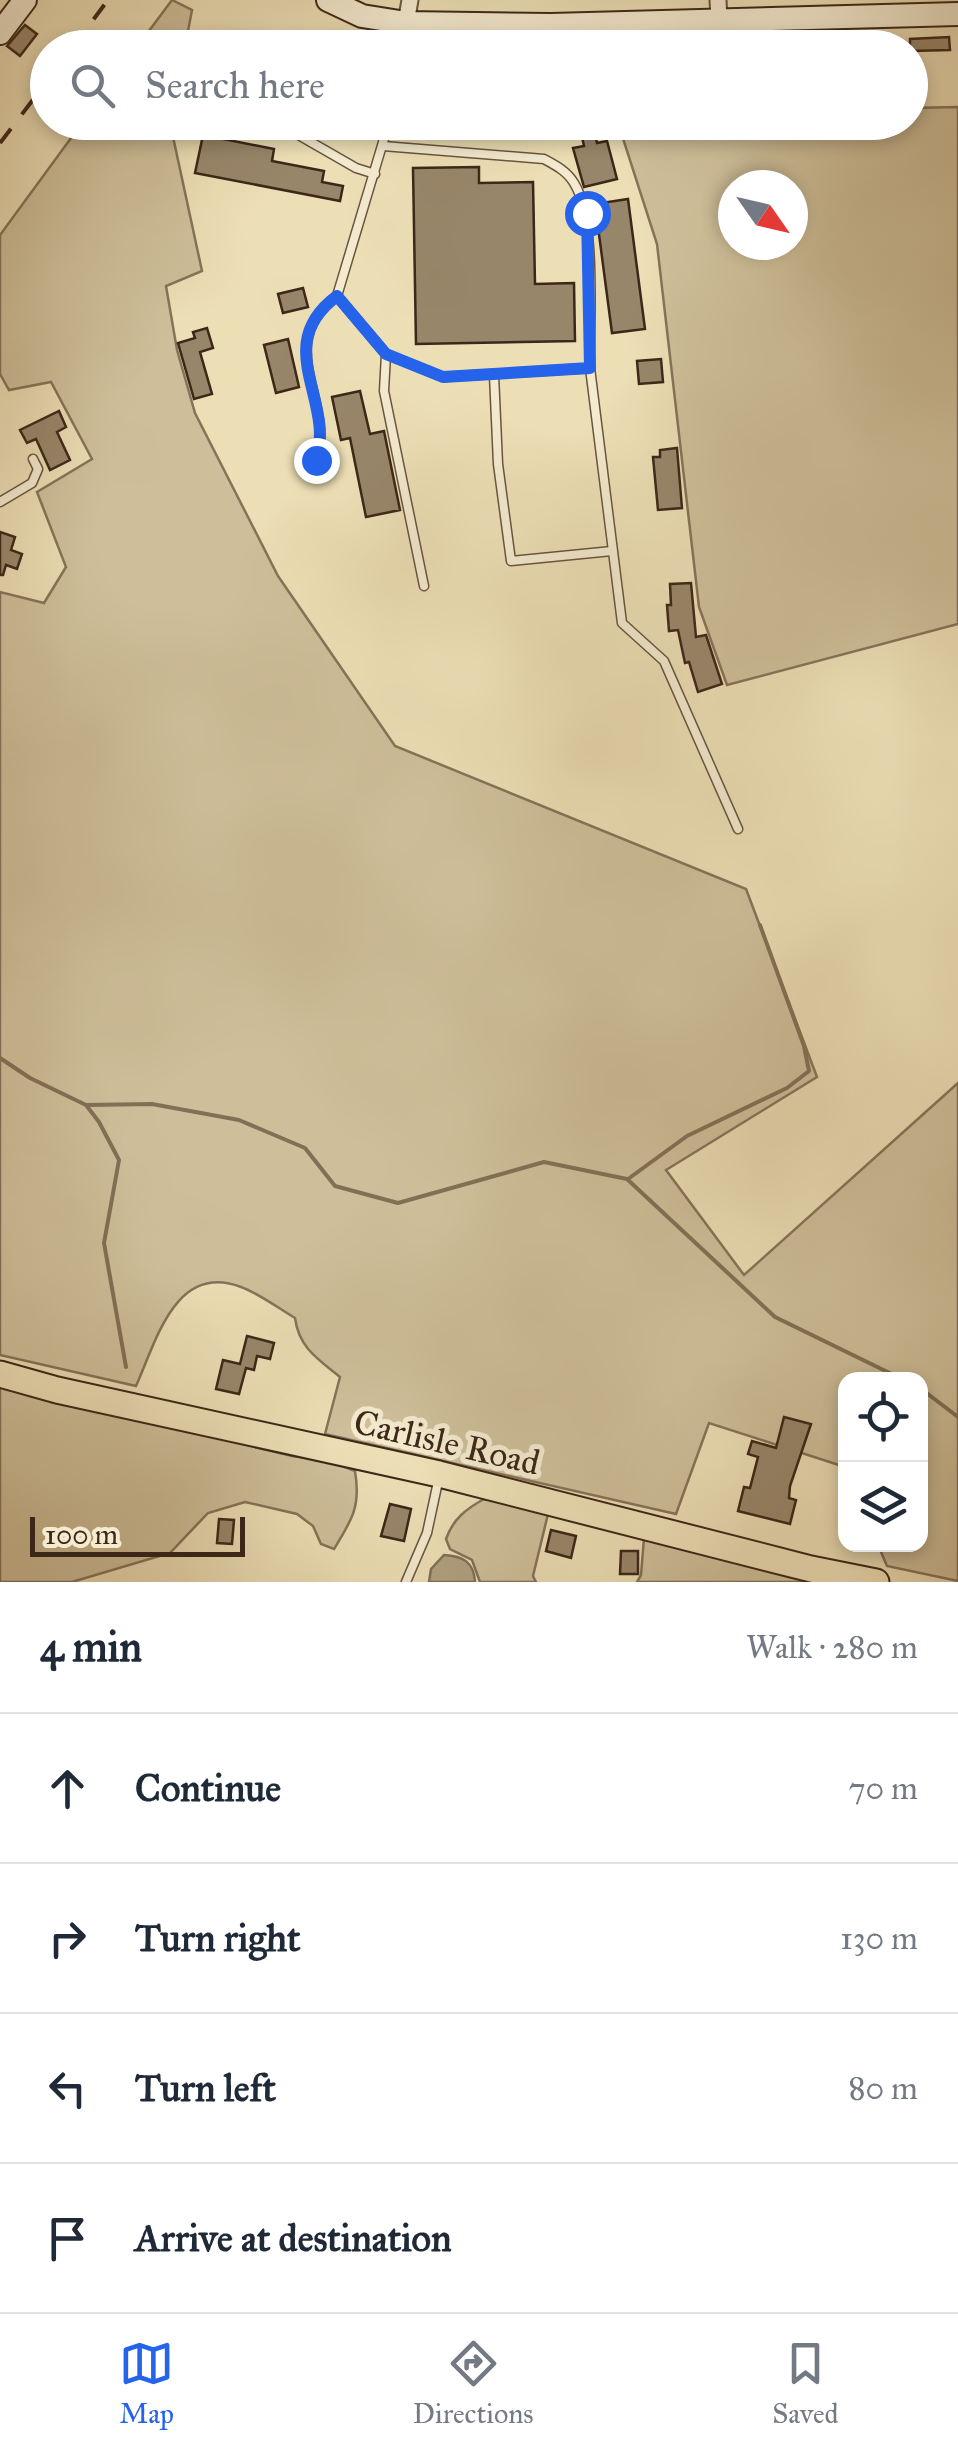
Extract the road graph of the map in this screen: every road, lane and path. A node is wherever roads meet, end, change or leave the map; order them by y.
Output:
1 (25, 0) edge
2 (328, 0) edge
3 (719, 10) edge
4 (408, 12) edge
5 (958, 14) edge
6 (516, 30) edge
7 (591, 30) edge
8 (0, 33) edge
9 (307, 140) edge
10 (384, 140) edge
11 (383, 146) junction
12 (375, 174) junction
13 (337, 296) junction
14 (386, 354) junction
15 (590, 368) junction
16 (494, 375) junction
17 (33, 459) dead end
18 (316, 460) dead end
19 (0, 502) edge
20 (612, 550) junction
21 (424, 586) dead end
22 (738, 829) dead end
23 (0, 1374) edge
24 (439, 1474) junction
25 (406, 1582) edge
26 (876, 1582) edge

1 - 8 street
2 - 4 street
3 - 5 street
3 - 7 street
4 - 6 street
9 - 12 lane
10 - 11 lane
11 - 12 lane
11 - 15 lane
12 - 13 lane
13 - 14 lane
13 - 18 lane
14 - 16 lane
14 - 21 lane
15 - 16 lane
15 - 20 lane
16 - 20 lane
17 - 19 lane
20 - 22 lane
23 - 24 main road, Carlisle Road
24 - 25 lane
24 - 26 main road, Carlisle Road

